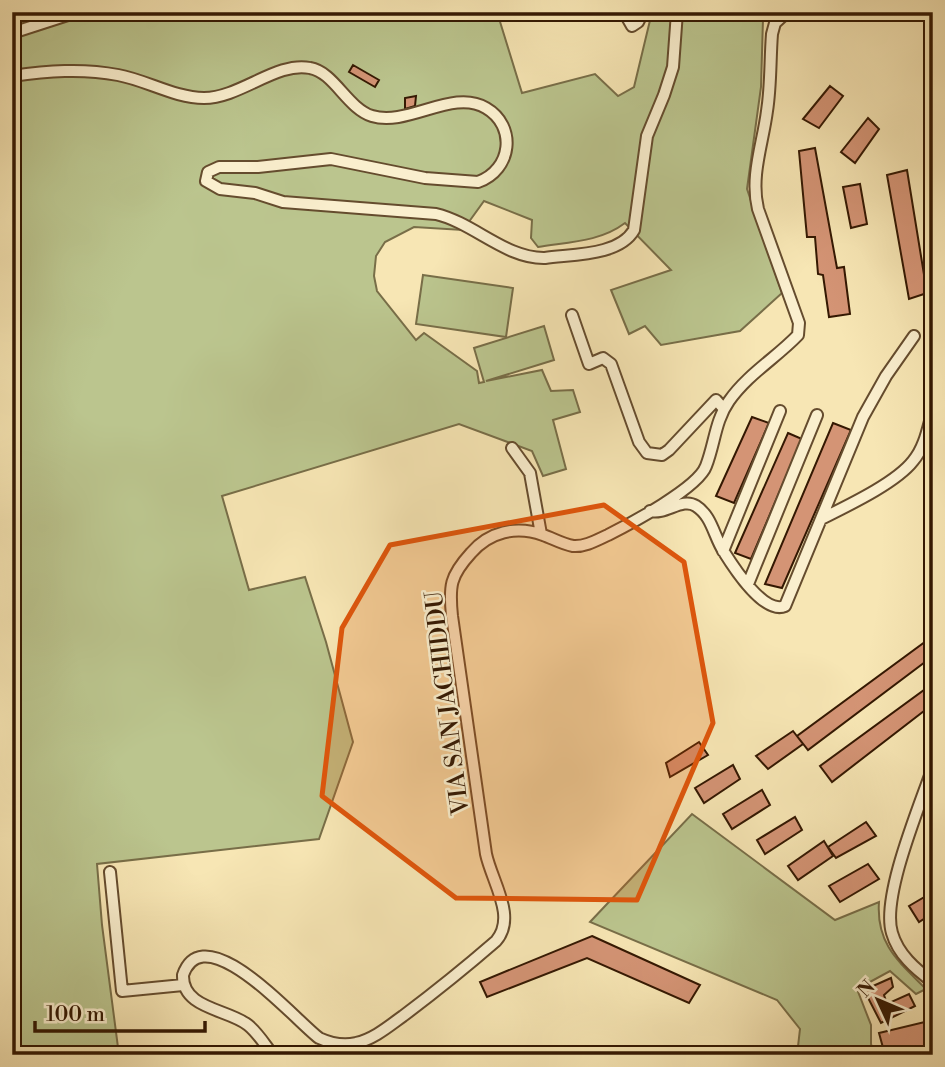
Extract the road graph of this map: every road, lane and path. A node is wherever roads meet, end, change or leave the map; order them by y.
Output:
1 (77, 12) edge
2 (624, 12) edge
3 (643, 12) edge
4 (677, 12) edge
5 (787, 12) edge
6 (12, 33) edge
7 (12, 76) edge
8 (572, 315) dead end
9 (914, 336) dead end
10 (724, 409) junction
11 (933, 410) edge
12 (780, 411) dead end
13 (817, 415) dead end
14 (512, 448) dead end
15 (650, 511) junction
16 (821, 519) junction
17 (541, 534) junction
18 (723, 551) junction
19 (748, 584) junction
20 (933, 767) edge
21 (110, 872) dead end
22 (933, 982) edge
23 (183, 985) junction
24 (273, 1055) edge

1 - 6 street
2 - 3 street
4 - 7 street
5 - 10 street, VIA SAN JACHIDDU
8 - 10 street
9 - 16 street
10 - 15 street, VIA SAN JACHIDDU
11 - 16 street
12 - 18 street
13 - 19 street
14 - 17 street
15 - 17 street, VIA SAN JACHIDDU
15 - 18 street
16 - 19 street
17 - 23 street, VIA SAN JACHIDDU
18 - 19 street
20 - 22 street
21 - 23 street
23 - 24 street

